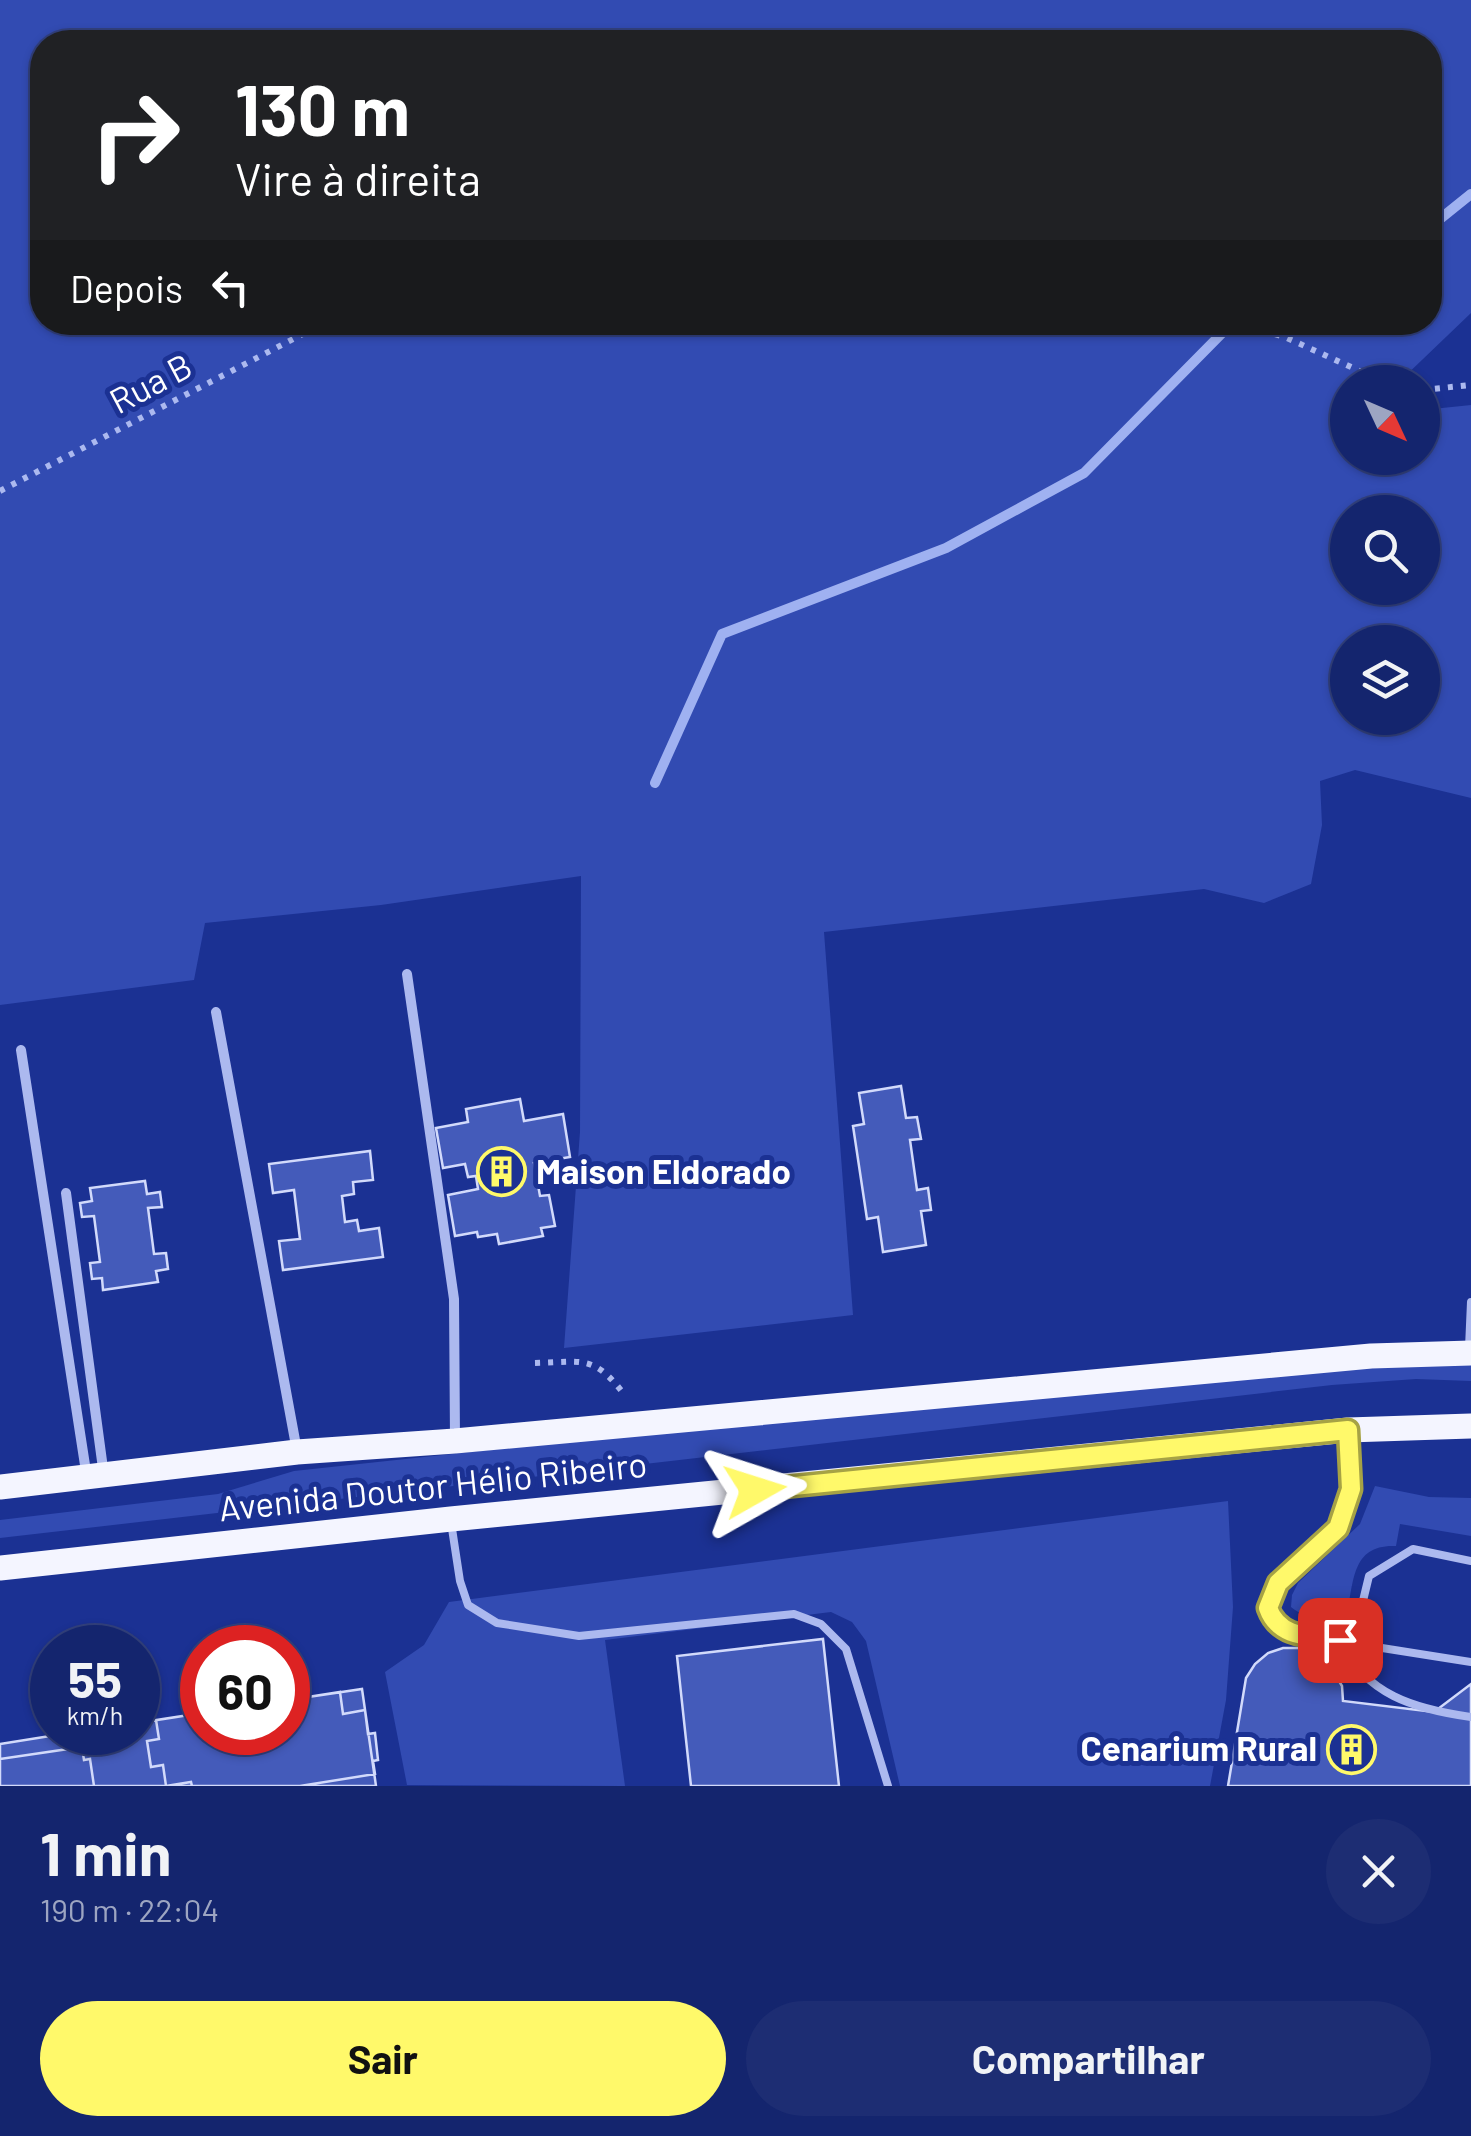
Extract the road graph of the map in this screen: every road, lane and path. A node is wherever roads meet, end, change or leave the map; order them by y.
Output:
1 (301, 335) edge
2 (1278, 335) edge
3 (1347, 365) edge
4 (1471, 384) edge
5 (1440, 388) edge
6 (0, 491) edge
7 (407, 974) dead end
8 (216, 1012) dead end
9 (20, 1050) dead end
10 (66, 1193) dead end
11 (1471, 1302) edge
12 (1470, 1353) edge
13 (534, 1363) dead end
14 (624, 1394) dead end
15 (1471, 1426) edge
16 (1348, 1430) junction
17 (454, 1441) junction
18 (297, 1452) junction
19 (95, 1478) junction
20 (0, 1487) edge
21 (451, 1519) junction
22 (1471, 1560) edge
23 (0, 1568) edge
24 (1340, 1640) junction
25 (1354, 1642) junction
26 (1471, 1662) edge
27 (1471, 1717) edge
28 (888, 1786) edge

1 - 6 path, Rua B
2 - 3 path
4 - 5 path
7 - 17 street
8 - 18 street
9 - 19 street
10 - 19 street
11 - 12 lane
12 - 17 main road, Avenida Doutor Hélio Ribeiro
13 - 14 path
15 - 16 main road, Avenida Doutor Hélio Ribeiro
16 - 21 main road, Avenida Doutor Hélio Ribeiro
16 - 24 lane
17 - 18 main road, Avenida Doutor Hélio Ribeiro
18 - 19 main road, Avenida Doutor Hélio Ribeiro
19 - 20 main road, Avenida Doutor Hélio Ribeiro
21 - 23 main road, Avenida Doutor Hélio Ribeiro
21 - 28 lane
22 - 25 lane
24 - 25 lane
24 - 27 lane
25 - 26 lane

